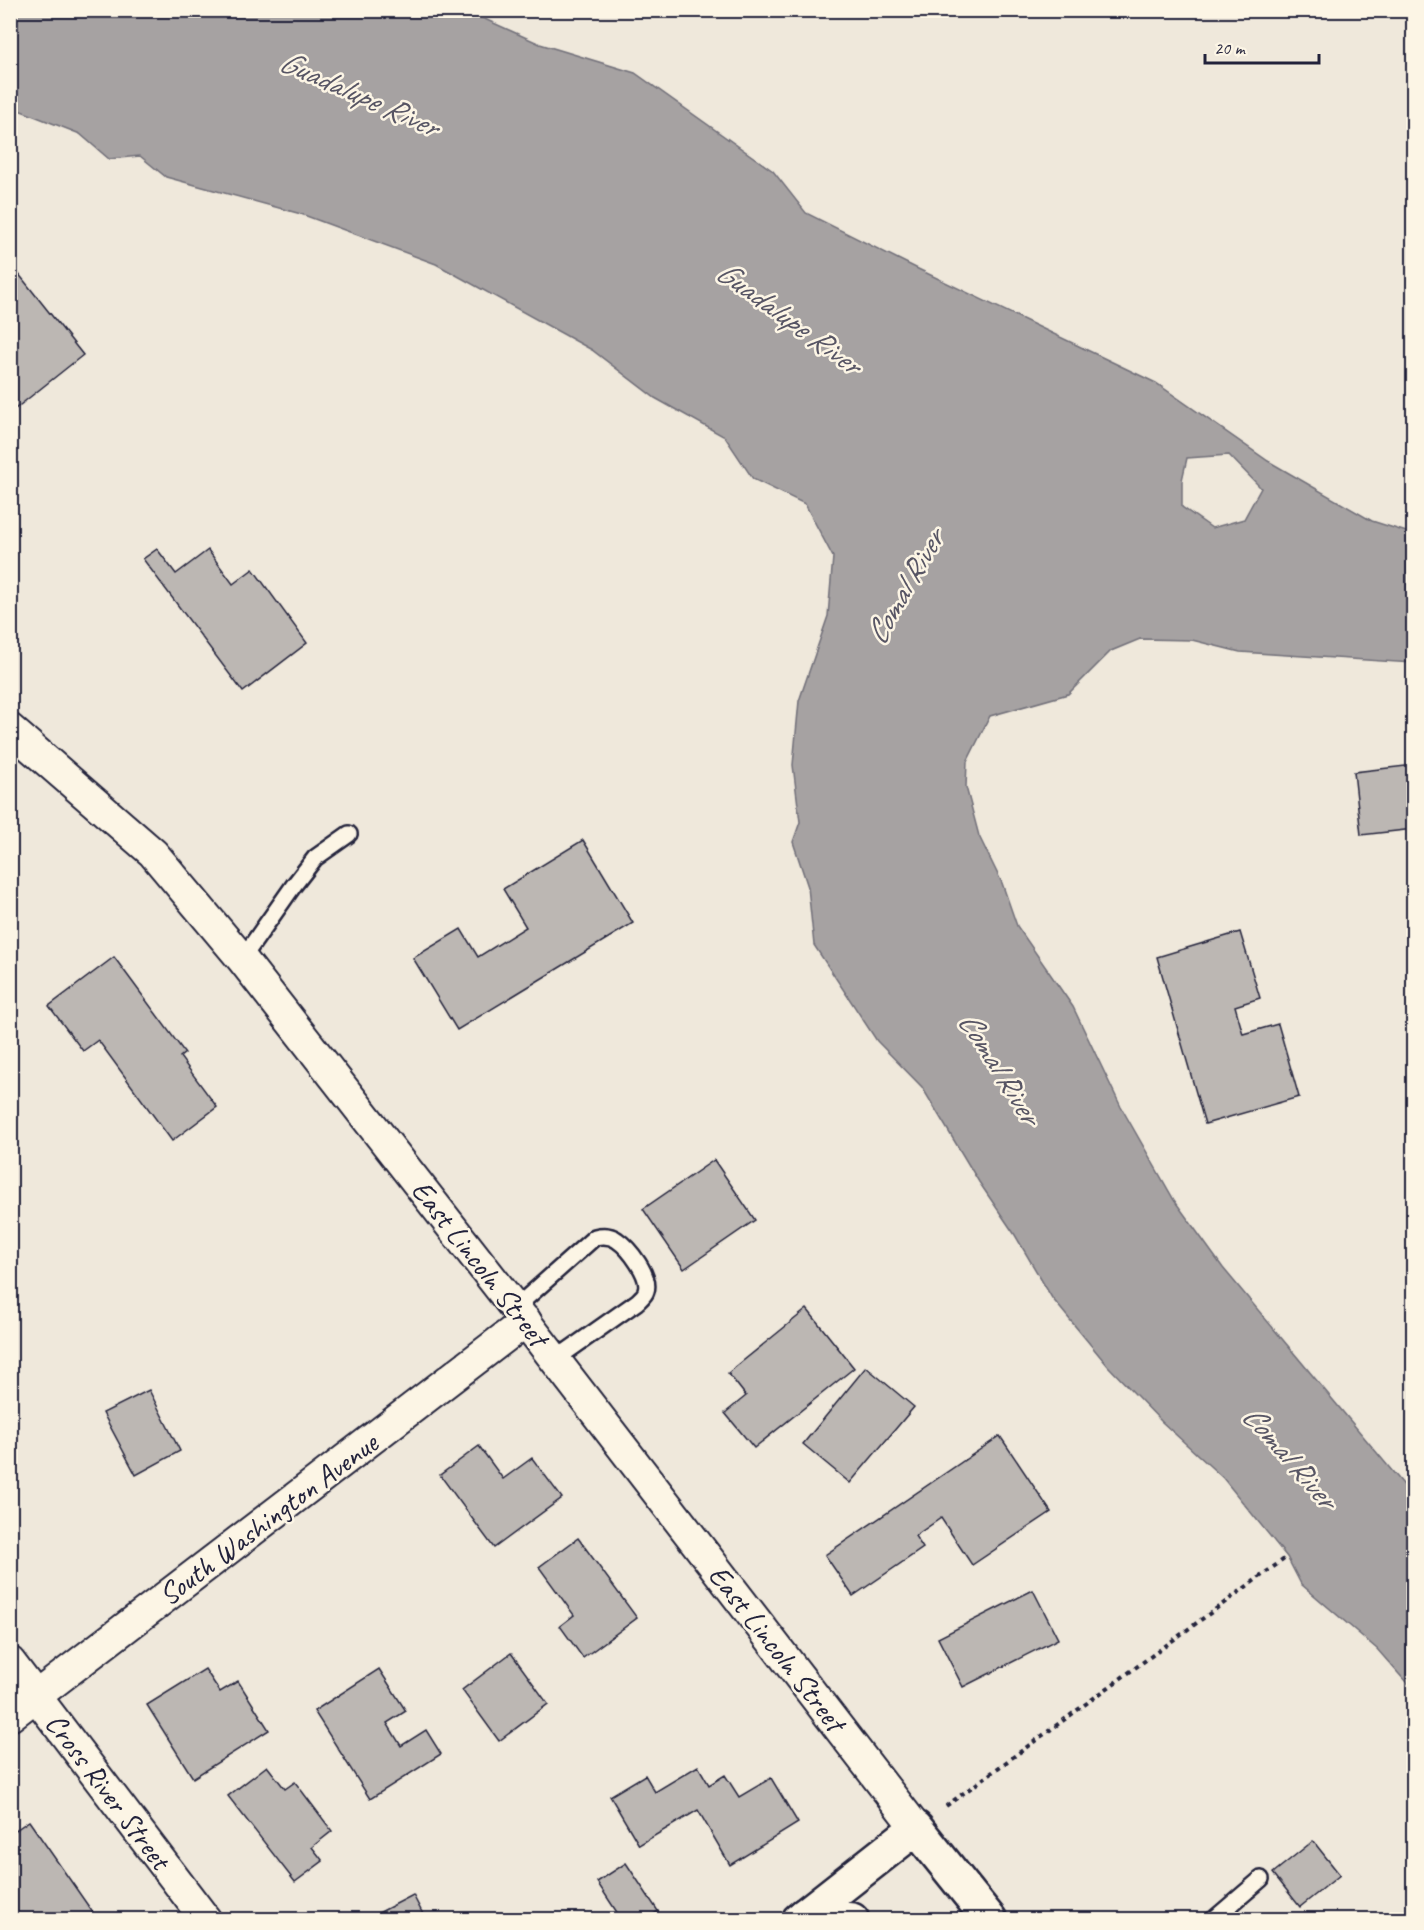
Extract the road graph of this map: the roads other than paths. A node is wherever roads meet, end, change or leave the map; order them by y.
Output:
1 (10, 729) edge
2 (349, 834) dead end
3 (242, 959) junction
4 (521, 1314) junction
5 (555, 1359) junction
6 (10, 1662) edge
7 (37, 1696) junction
8 (10, 1716) edge
9 (916, 1828) junction
10 (1261, 1879) dead end
11 (802, 1917) edge
12 (206, 1920) edge
13 (852, 1920) edge
14 (990, 1920) edge
15 (1213, 1920) edge

1 - 3 street, East Lincoln Street
2 - 3 lane
3 - 4 street, East Lincoln Street
4 - 5 street, East Lincoln Street
4 - 5 lane
4 - 7 street, South Washington Avenue
5 - 9 street, East Lincoln Street
6 - 7 street, Cross River Street
7 - 8 street, South Washington Avenue
7 - 12 street, Cross River Street
9 - 11 street
9 - 14 street
10 - 15 lane
11 - 13 street

